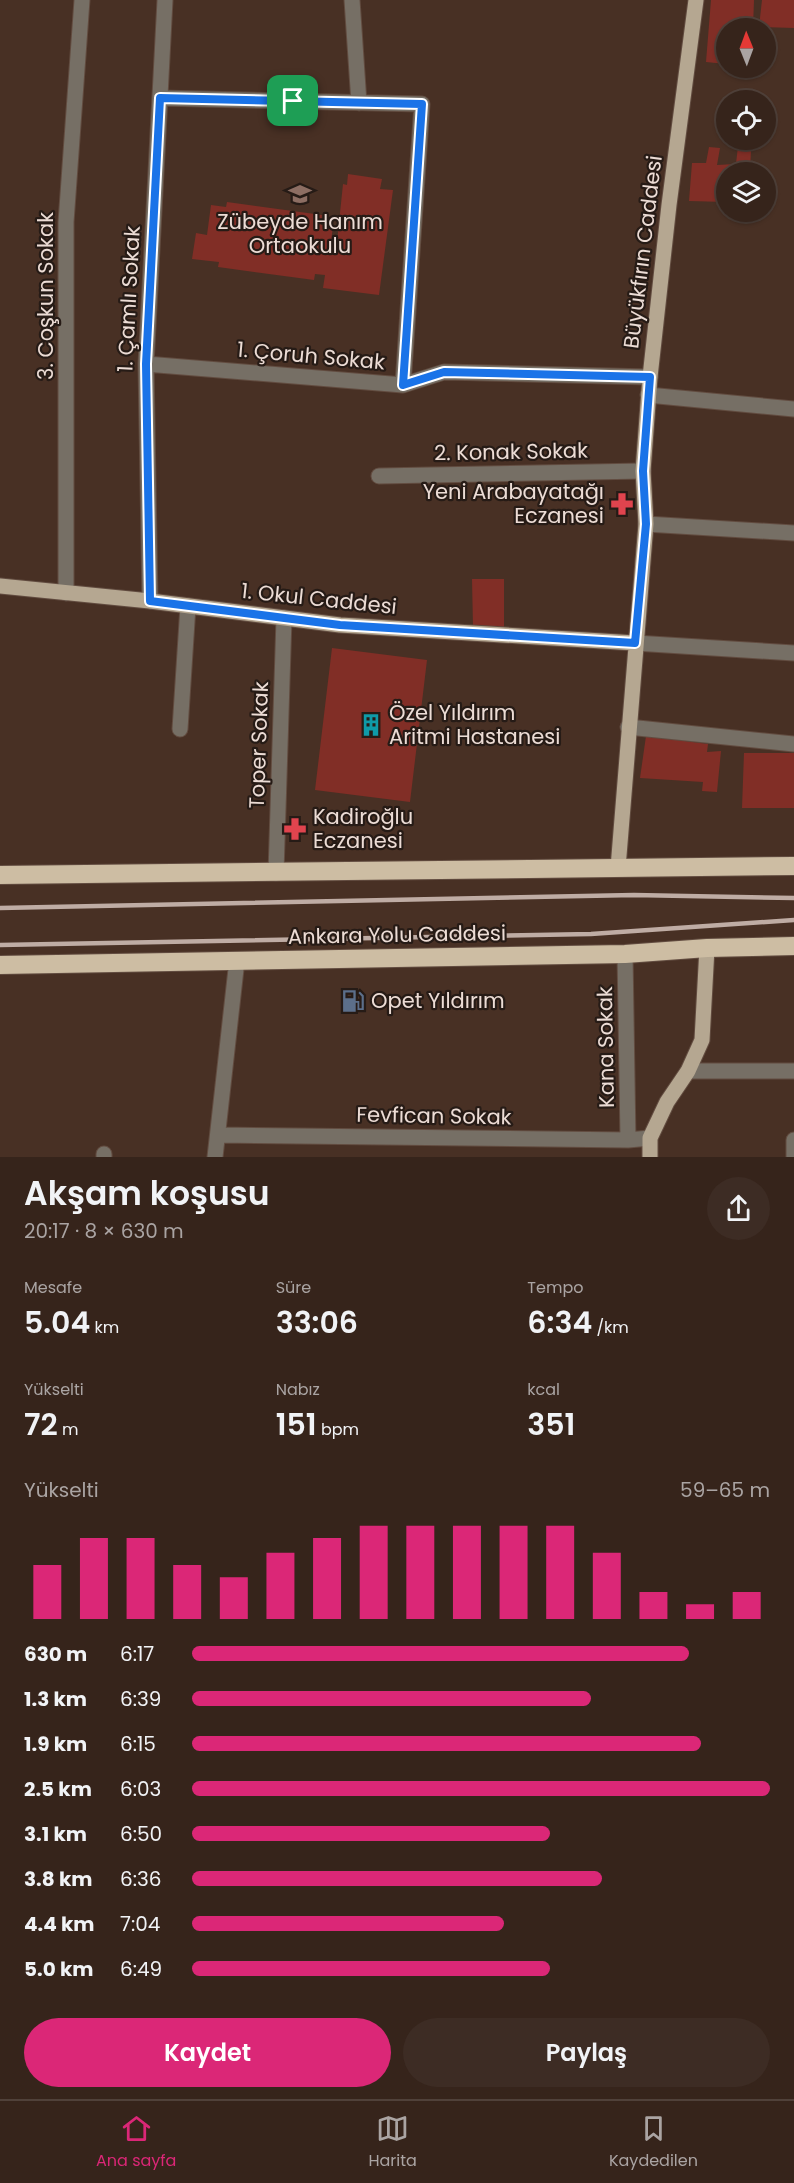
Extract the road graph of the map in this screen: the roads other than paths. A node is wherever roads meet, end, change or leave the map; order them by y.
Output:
1 (82, 0) edge
2 (165, 0) edge
3 (352, 0) edge
4 (696, 0) edge
5 (160, 98) junction
6 (359, 103) junction
7 (146, 364) junction
8 (650, 377) junction
9 (403, 385) junction
10 (648, 394) junction
11 (794, 409) edge
12 (643, 471) junction
13 (379, 476) dead end
14 (646, 524) junction
15 (794, 533) edge
16 (0, 586) edge
17 (66, 593) junction
18 (150, 601) junction
19 (188, 606) junction
20 (284, 618) junction
21 (635, 643) junction
22 (794, 653) edge
23 (628, 728) junction
24 (180, 729) dead end
25 (794, 744) edge
26 (794, 866) edge
27 (618, 868) junction
28 (276, 873) junction
29 (0, 875) edge
30 (794, 946) edge
31 (707, 948) junction
32 (625, 954) junction
33 (237, 960) junction
34 (0, 965) edge
35 (688, 1071) junction
36 (794, 1071) edge
37 (218, 1135) junction
38 (650, 1138) junction
39 (628, 1140) junction
40 (794, 1140) edge
41 (215, 1157) edge
42 (650, 1157) edge
43 (794, 1157) edge

1 - 17 street, 3. Coşkun Sokak
2 - 5 street, 1. Çamlı Sokak
3 - 6 street
4 - 8 main road, Büyükfırın Caddesi
5 - 6 street
5 - 7 street, 1. Çamlı Sokak
6 - 9 street
7 - 9 street, 1. Çoruh Sokak
7 - 18 street, 1. Çamlı Sokak
8 - 9 street, 1. Çoruh Sokak
8 - 10 main road, Büyükfırın Caddesi
10 - 11 street
10 - 12 main road, Büyükfırın Caddesi
12 - 13 street, 2. Konak Sokak
12 - 14 main road, Büyükfırın Caddesi
14 - 15 street
14 - 21 main road, Büyükfırın Caddesi
16 - 17 main road, 1. Okul Caddesi
17 - 18 main road, 1. Okul Caddesi
18 - 19 main road, 1. Okul Caddesi
19 - 20 main road, 1. Okul Caddesi
19 - 24 street
20 - 21 main road, 1. Okul Caddesi
20 - 28 street, Toper Sokak
21 - 22 street
21 - 23 main road, Büyükfırın Caddesi
23 - 25 street
23 - 27 main road, Büyükfırın Caddesi
26 - 27 highway
27 - 28 highway
28 - 29 highway
30 - 31 highway, Ankara Yolu Caddesi
31 - 32 highway, Ankara Yolu Caddesi
31 - 35 main road
32 - 33 highway, Ankara Yolu Caddesi
32 - 39 street, Kana Sokak
33 - 34 highway, Ankara Yolu Caddesi
33 - 37 street
35 - 36 street
35 - 38 main road
37 - 39 street, Fevfican Sokak
37 - 41 street
38 - 39 street, Fevfican Sokak
38 - 42 main road
40 - 43 street

